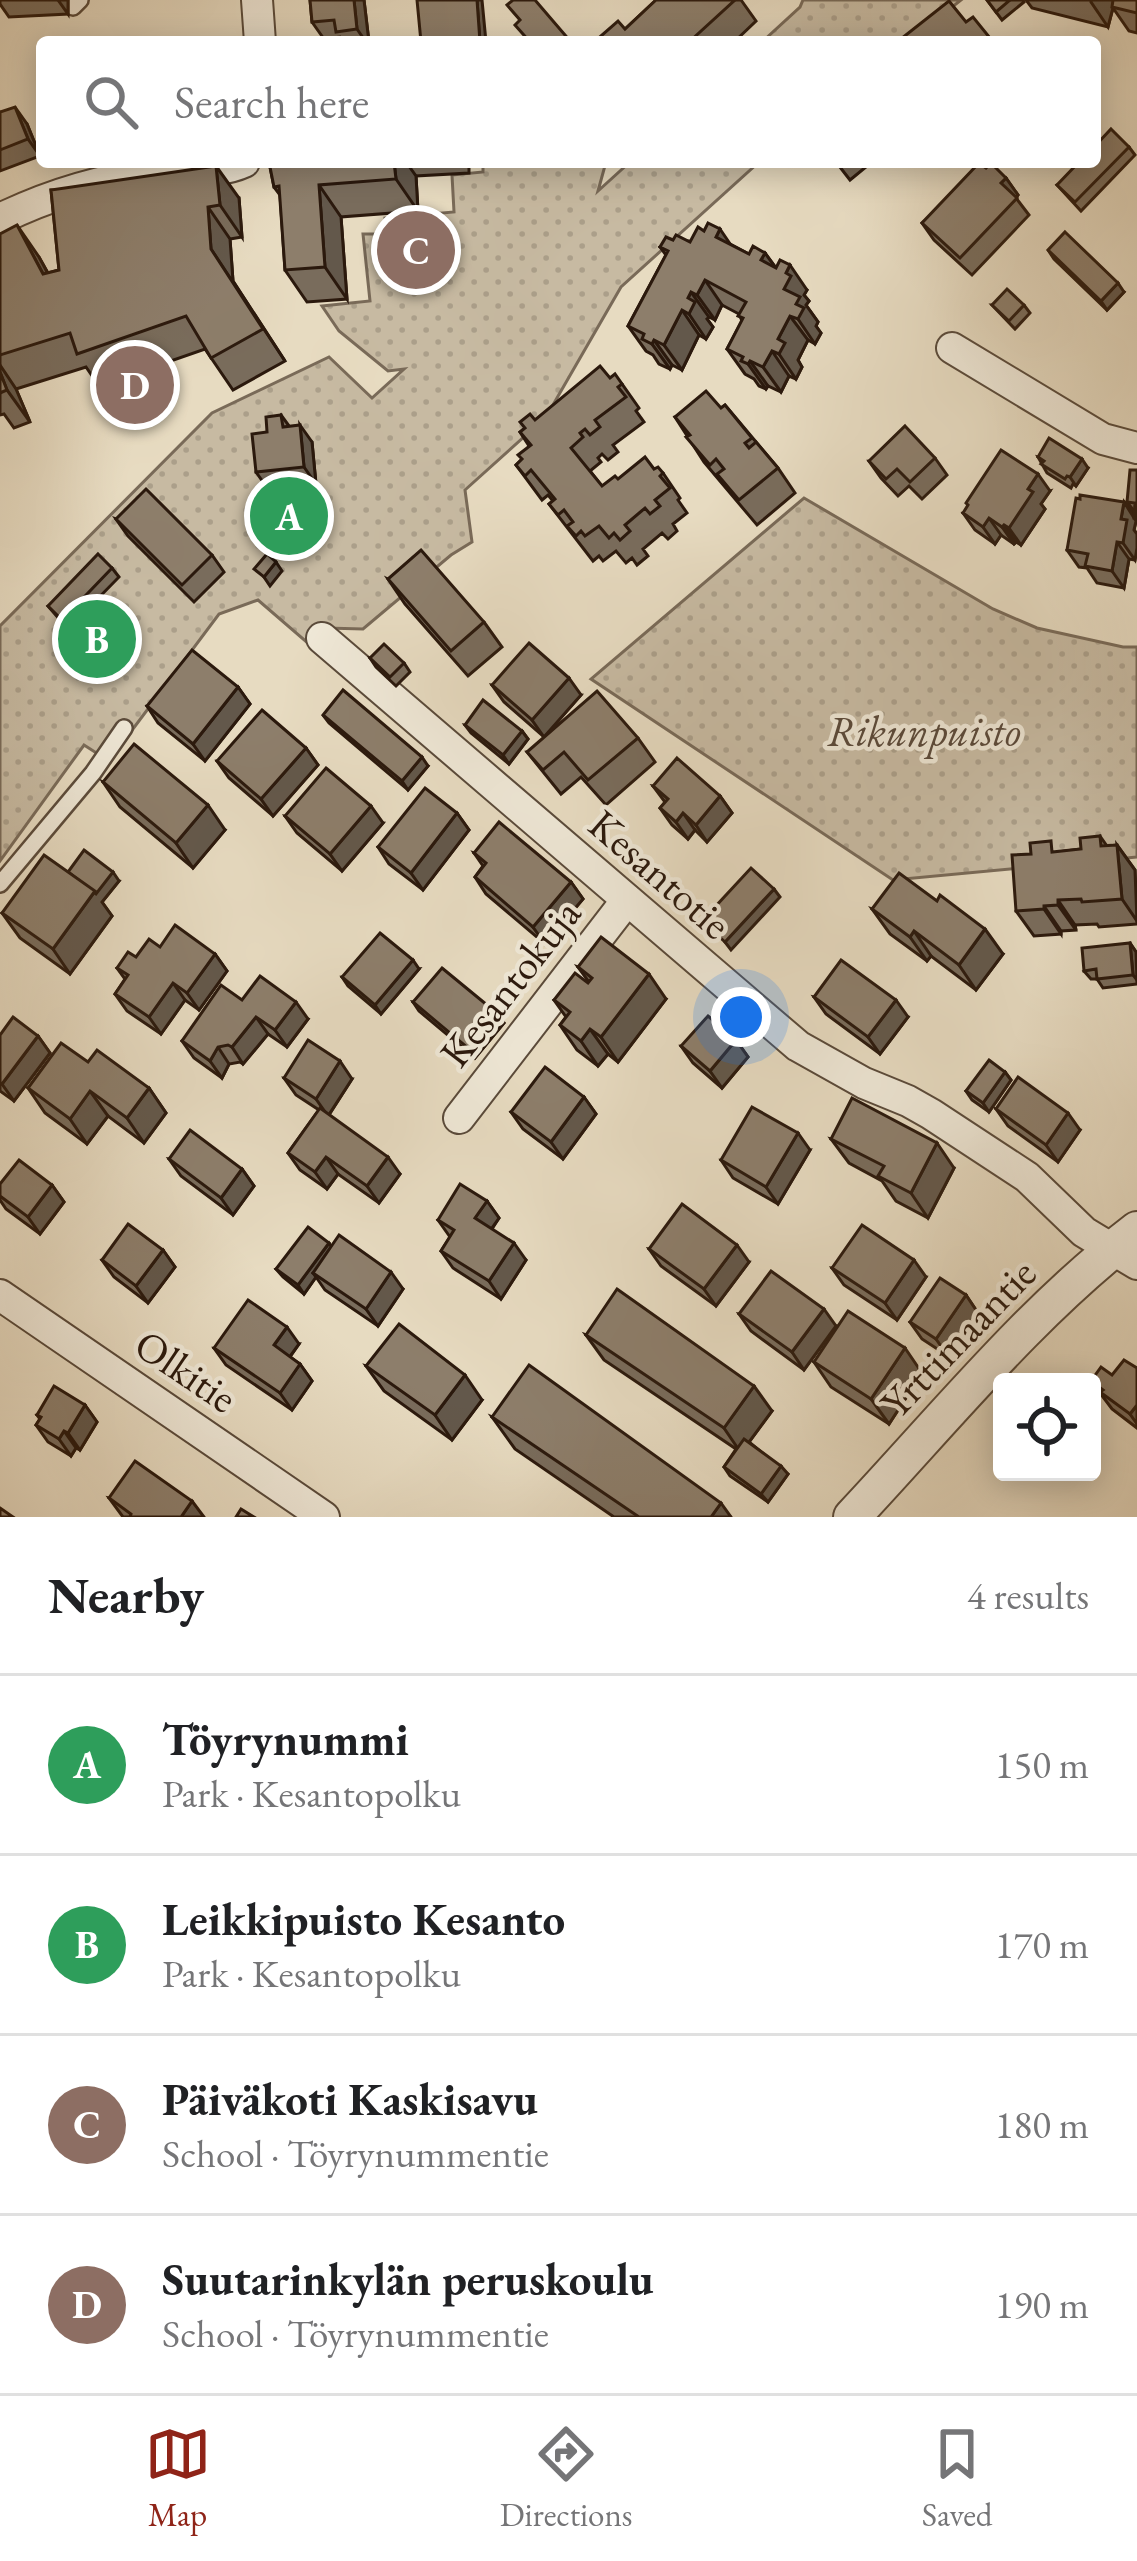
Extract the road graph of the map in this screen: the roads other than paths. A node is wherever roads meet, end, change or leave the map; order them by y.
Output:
1 (257, 0) edge
2 (260, 36) edge
3 (223, 168) edge
4 (0, 219) edge
5 (952, 348) dead end
6 (1137, 448) edge
7 (322, 638) dead end
8 (124, 728) dead end
9 (0, 884) edge
10 (627, 900) junction
11 (459, 1118) dead end
12 (1129, 1248) edge
13 (0, 1295) edge
14 (324, 1517) edge
15 (852, 1517) edge

1 - 2 street
3 - 4 street
5 - 6 street
7 - 10 street, Kesantotie
8 - 9 lane
10 - 11 street, Kesantokuja
10 - 12 street, Kesantotie
12 - 15 street, Yrttimaantie
13 - 14 street, Olkitie

